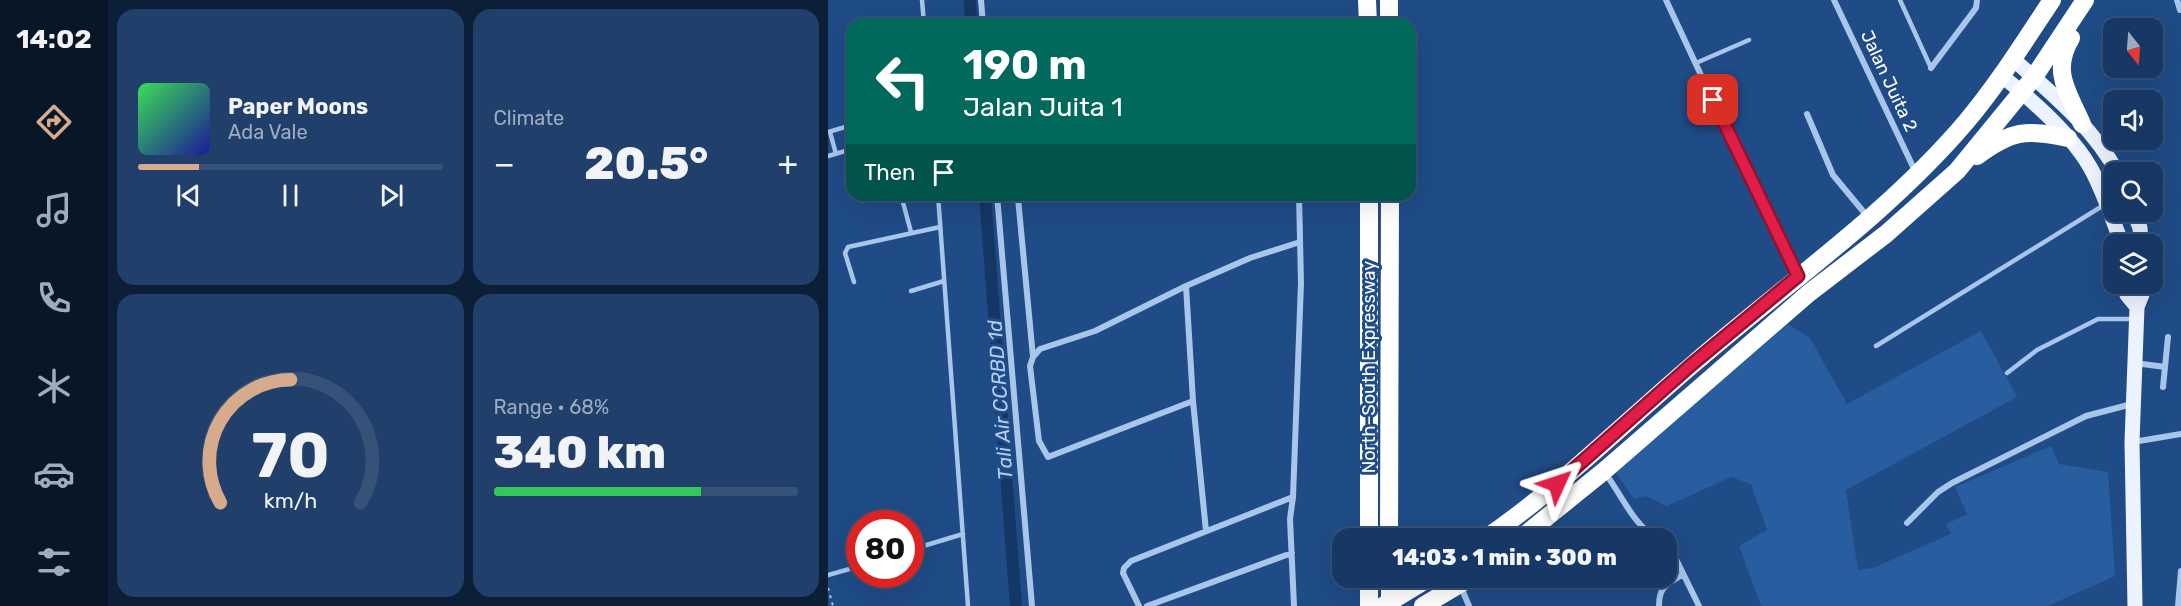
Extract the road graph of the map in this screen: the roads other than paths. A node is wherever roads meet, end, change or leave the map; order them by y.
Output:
1 (922, 0) edge
2 (981, 0) edge
3 (1367, 0) edge
4 (1389, 0) edge
5 (1666, 0) edge
6 (1834, 0) edge
7 (1900, 0) edge
8 (1977, 0) edge
9 (2052, 0) edge
10 (2085, 0) edge
11 (2093, 0) edge
12 (2176, 0) edge
13 (2180, 10) edge
14 (924, 18) edge
15 (982, 18) edge
16 (1368, 18) edge
17 (1389, 18) edge
18 (1749, 40) dead end
19 (2013, 59) junction
20 (1696, 63) junction
21 (1930, 68) joint
22 (2002, 76) junction
23 (2034, 77) junction
24 (2022, 92) junction
25 (1807, 114) dead end
26 (2082, 124) junction
27 (846, 127) edge
28 (829, 132) edge
29 (2068, 138) junction
30 (846, 151) edge
31 (836, 154) junction
32 (828, 156) edge
33 (2111, 162) edge
34 (1957, 171) junction
35 (1917, 175) junction
36 (2103, 197) edge
37 (903, 201) edge
38 (938, 201) edge
39 (998, 201) edge
40 (1018, 201) edge
41 (1299, 201) edge
42 (1369, 201) edge
43 (1390, 201) edge
44 (2103, 206) edge
45 (1869, 219) junction
46 (940, 227) junction
47 (911, 232) junction
48 (1300, 242) junction
49 (1798, 276) junction
50 (944, 280) junction
51 (855, 282) dead end
52 (1186, 286) junction
53 (911, 291) dead end
54 (2127, 294) edge
55 (2142, 294) edge
56 (2136, 313) junction
57 (2168, 338) dead end
58 (1876, 346) dead end
59 (1033, 357) junction
60 (2135, 363) junction
61 (2165, 367) junction
62 (2007, 374) dead end
63 (2163, 387) dead end
64 (1193, 401) junction
65 (2133, 404) junction
66 (2181, 434) edge
67 (2132, 442) junction
68 (1604, 471) junction
69 (1293, 497) junction
70 (1906, 523) dead end
71 (1369, 528) edge
72 (1389, 528) edge
73 (1501, 528) edge
74 (1533, 528) edge
75 (1645, 528) edge
76 (1206, 531) junction
77 (963, 534) junction
78 (924, 546) edge
79 (1292, 553) junction
80 (1677, 561) edge
81 (846, 570) edge
82 (2181, 571) edge
83 (1683, 574) junction
84 (828, 575) edge
85 (1369, 588) edge
86 (1389, 588) edge
87 (1413, 588) edge
88 (1453, 588) edge
89 (1466, 588) edge
90 (968, 606) edge
91 (1032, 606) edge
92 (1139, 606) edge
93 (1147, 606) edge
94 (1294, 606) edge
95 (1369, 606) edge
96 (1383, 606) edge
97 (1390, 606) edge
98 (1423, 606) edge
99 (1469, 606) edge
100 (1659, 606) edge
101 (1699, 606) edge
102 (2135, 606) edge
103 (2178, 606) edge

1 - 14 lane
2 - 15 street
3 - 16 highway
4 - 17 highway
5 - 20 street
6 - 35 street, Jalan Juita 2
7 - 21 lane
8 - 21 street
9 - 19 highway
10 - 23 highway
11 - 26 highway
12 - 13 street
18 - 20 lane
19 - 22 highway
19 - 23 main road
20 - 49 street
22 - 24 main road
22 - 35 highway
23 - 24 highway
23 - 26 main road
24 - 29 main road
24 - 34 highway
25 - 45 street
26 - 33 main road
27 - 28 lane
28 - 31 lane
29 - 34 highway
29 - 36 main road
30 - 31 lane
31 - 32 lane
34 - 68 highway
35 - 45 highway
37 - 47 lane
38 - 46 lane
39 - 91 street
40 - 59 street
41 - 48 street
42 - 71 highway, North–South Expressway
43 - 72 highway, North–South Expressway
44 - 58 lane
45 - 49 highway
46 - 47 lane
46 - 50 lane
47 - 51 lane
48 - 52 street
48 - 69 street
49 - 73 highway
50 - 53 lane
50 - 77 lane
52 - 59 street
52 - 64 street
54 - 56 main road
55 - 56 main road
56 - 60 main road
56 - 62 lane
57 - 61 street
59 - 64 street
60 - 61 street
60 - 65 main road
61 - 63 street
64 - 76 street
65 - 67 main road
65 - 70 street
66 - 67 street
67 - 102 main road
68 - 74 highway
68 - 75 street
69 - 76 street
69 - 79 street
76 - 92 street
77 - 78 lane
77 - 90 lane
79 - 93 street
79 - 94 street
80 - 83 street
81 - 84 lane
82 - 103 street
83 - 100 street
83 - 101 street
85 - 95 highway
86 - 97 highway, bridge
87 - 96 highway
88 - 98 highway
89 - 99 street

